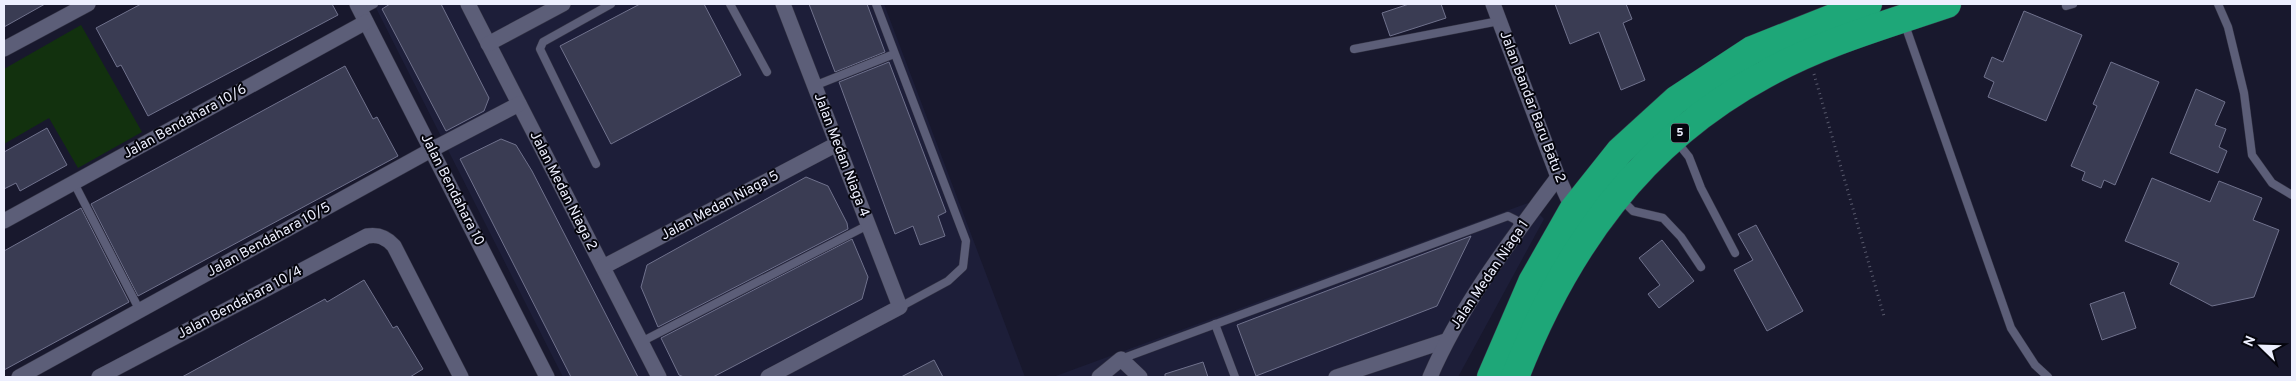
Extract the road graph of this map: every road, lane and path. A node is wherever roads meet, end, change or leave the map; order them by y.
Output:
1 (88, 4) edge
2 (374, 4) edge
3 (468, 4) edge
4 (563, 4) edge
5 (611, 4) edge
6 (730, 4) edge
7 (783, 4) edge
8 (876, 4) edge
9 (1493, 4) edge
10 (1868, 4) edge
11 (1947, 4) edge
12 (2218, 4) edge
13 (361, 12) edge
14 (1902, 19) junction
15 (1499, 21) junction
16 (488, 44) junction
17 (4, 48) edge
18 (1354, 49) dead end
19 (894, 54) junction
20 (1808, 55) junction
21 (767, 72) dead end
22 (814, 86) junction
23 (519, 104) junction
24 (1674, 138) junction
25 (837, 144) junction
26 (431, 150) junction
27 (596, 164) dead end
28 (1558, 177) junction
29 (74, 183) junction
30 (2292, 195) edge
31 (1617, 196) junction
32 (1573, 210) junction
33 (4, 221) edge
34 (868, 225) junction
35 (1520, 228) junction
36 (1735, 253) dead end
37 (603, 268) junction
38 (1701, 268) dead end
39 (900, 306) junction
40 (140, 311) junction
41 (1884, 316) dead end
42 (1215, 324) junction
43 (1446, 341) junction
44 (641, 342) junction
45 (1121, 359) junction
46 (19, 377) edge
47 (99, 377) edge
48 (461, 377) edge
49 (547, 377) edge
50 (659, 377) edge
51 (768, 377) edge
52 (1099, 377) edge
53 (1140, 377) edge
54 (1235, 377) edge
55 (1336, 377) edge
56 (1430, 377) edge
57 (1491, 377) edge
58 (1515, 377) edge
59 (2048, 377) edge

1 - 17 street
2 - 13 lane
3 - 16 street, Jalan Medan Niaga 2
4 - 16 street
5 - 27 lane
6 - 21 lane
7 - 22 street, Jalan Medan Niaga 4
8 - 19 lane
9 - 15 street, Jalan Bandar Baru Batu 2
10 - 32 highway, 5
11 - 14 highway, 5
12 - 30 lane
13 - 26 street, Jalan Bendahara 10
13 - 29 street, Jalan Bendahara 10/6
14 - 20 highway, 5
14 - 59 lane
15 - 18 lane
15 - 28 street, Jalan Bandar Baru Batu 2
16 - 23 street, Jalan Medan Niaga 2
19 - 22 lane
19 - 39 lane
20 - 24 highway, 5
20 - 41 path
22 - 25 street, Jalan Medan Niaga 4
23 - 26 street, Jalan Bendahara 10/5
23 - 37 street, Jalan Medan Niaga 2
24 - 31 highway, 5
24 - 36 lane
25 - 34 street, Jalan Medan Niaga 4
25 - 37 street, Jalan Medan Niaga 5
26 - 40 street, Jalan Bendahara 10/5
26 - 49 street, Jalan Bendahara 10
28 - 32 street, Jalan Bandar Baru Batu 2
28 - 35 street, Jalan Medan Niaga 1
29 - 33 street, Jalan Bendahara 10/6
29 - 40 lane
31 - 38 lane
31 - 58 highway, 5
32 - 57 highway, 5
34 - 39 street, Jalan Medan Niaga 4
34 - 44 lane
35 - 42 lane
35 - 43 street, Jalan Medan Niaga 1
37 - 44 street, Jalan Medan Niaga 2
39 - 51 street
40 - 46 street, Jalan Bendahara 10/5
42 - 45 lane
42 - 54 lane
43 - 55 street
43 - 56 street, Jalan Medan Niaga 1
44 - 50 street, Jalan Medan Niaga 2
45 - 52 street
45 - 53 street
47 - 48 street, Jalan Bendahara 10/4

